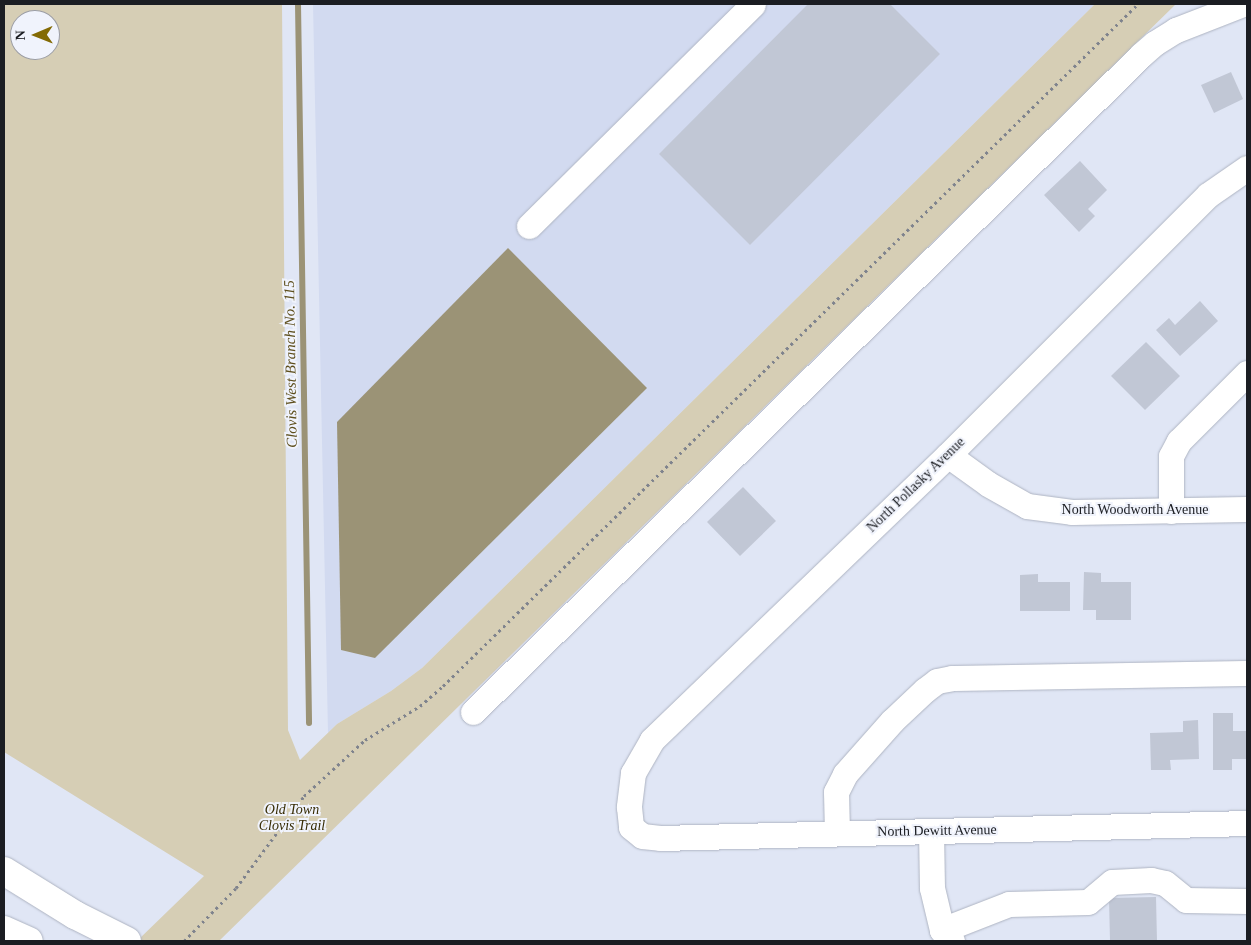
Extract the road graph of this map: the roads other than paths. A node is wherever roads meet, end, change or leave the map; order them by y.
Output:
1 (753, 4) edge
2 (1243, 4) edge
3 (1247, 168) edge
4 (529, 226) dead end
5 (1247, 374) edge
6 (948, 455) junction
7 (1247, 510) edge
8 (1171, 511) junction
9 (1247, 673) edge
10 (473, 712) dead end
11 (1247, 823) edge
12 (631, 827) joint
13 (932, 831) junction
14 (837, 833) junction
15 (4, 871) edge
16 (1247, 901) edge
17 (4, 930) edge
18 (947, 936) edge
19 (29, 941) edge
20 (127, 941) edge

1 - 4 street
2 - 10 street
3 - 6 street, North Pollasky Avenue
5 - 8 street
6 - 8 street, North Woodworth Avenue
6 - 12 street, North Pollasky Avenue
7 - 8 street, North Woodworth Avenue
9 - 14 street
11 - 13 street, North Dewitt Avenue
12 - 14 street, North Dewitt Avenue
13 - 14 street, North Dewitt Avenue
13 - 18 street
15 - 20 highway
16 - 18 street
17 - 19 highway

